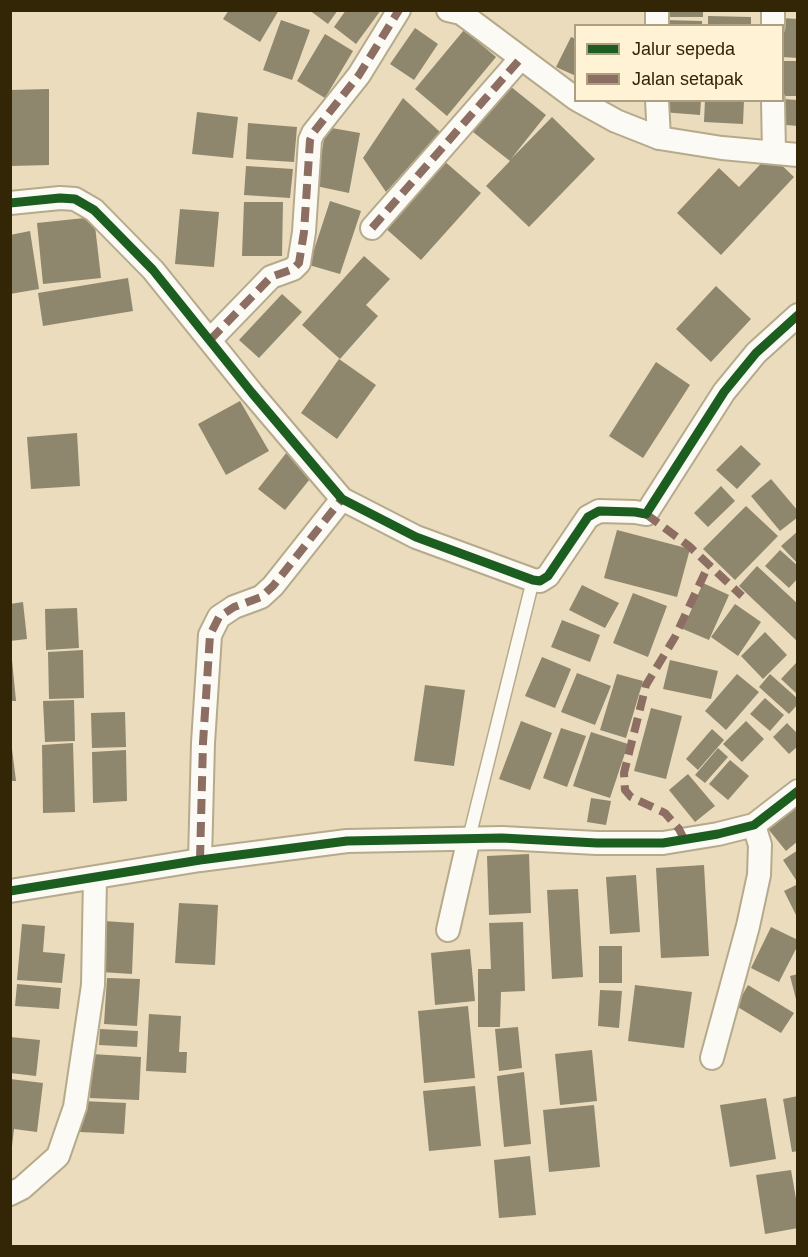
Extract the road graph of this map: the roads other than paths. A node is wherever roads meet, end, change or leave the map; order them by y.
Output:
1 (399, 10) edge
2 (457, 11) edge
3 (521, 58) junction
4 (574, 98) edge
5 (581, 102) edge
6 (657, 102) edge
7 (773, 102) edge
8 (658, 138) junction
9 (774, 153) junction
10 (798, 155) edge
11 (10, 203) edge
12 (372, 228) dead end
13 (798, 315) edge
14 (210, 340) junction
15 (342, 499) junction
16 (533, 580) junction
17 (798, 792) edge
18 (754, 825) junction
19 (469, 838) junction
20 (200, 860) junction
21 (95, 878) junction
22 (10, 891) edge
23 (448, 930) dead end
24 (712, 1058) dead end
25 (10, 1194) edge

1 - 14 street
2 - 3 street
3 - 4 street
3 - 12 street
5 - 8 street
6 - 8 street
7 - 9 street
8 - 9 street
9 - 10 street
11 - 14 street
13 - 16 street
14 - 15 street
15 - 16 street
15 - 20 street
16 - 19 lane
17 - 18 street
18 - 19 street
18 - 24 street
19 - 20 street
19 - 23 street
20 - 21 street
21 - 22 street
21 - 25 street

